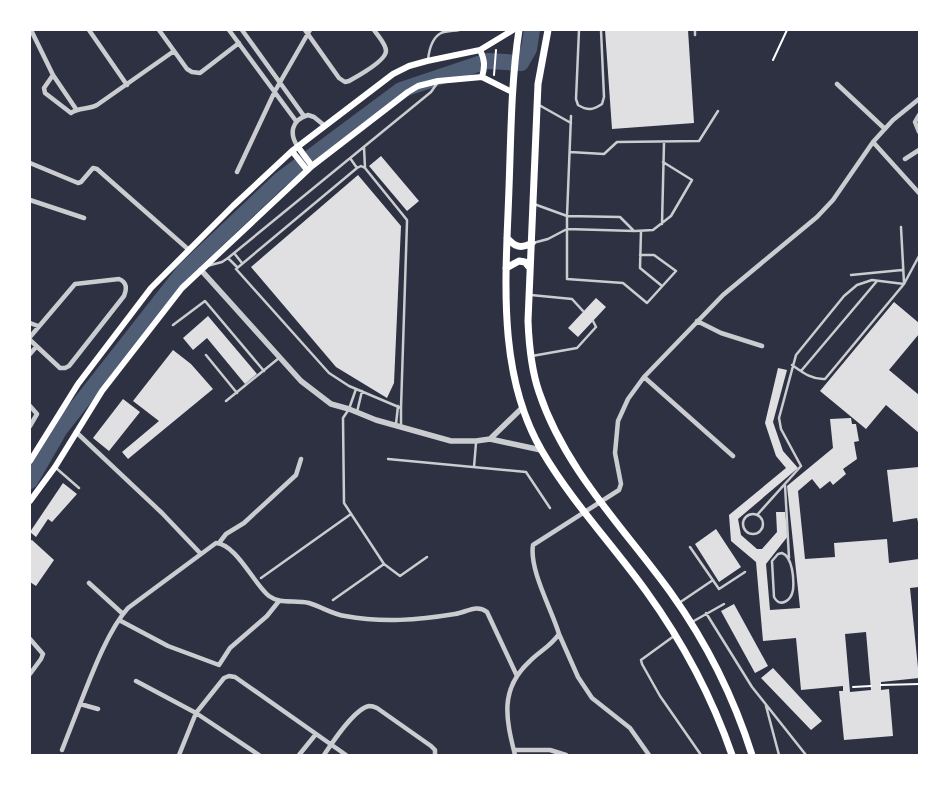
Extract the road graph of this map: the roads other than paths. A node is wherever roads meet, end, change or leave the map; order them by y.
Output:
1 (31, 30) edge
2 (89, 30) edge
3 (159, 30) edge
4 (229, 30) edge
5 (242, 30) edge
6 (374, 30) edge
7 (458, 30) edge
8 (513, 30) edge
9 (519, 30) edge
10 (548, 30) edge
11 (579, 30) edge
12 (600, 30) edge
13 (695, 30) edge
14 (308, 31) edge
15 (695, 35) dead end
16 (239, 43) junction
17 (174, 51) junction
18 (481, 52) junction
19 (428, 61) junction
20 (483, 74) junction
21 (53, 75) junction
22 (438, 81) junction
23 (280, 82) junction
24 (837, 84) dead end
25 (127, 85) junction
26 (274, 91) junction
27 (512, 92) junction
28 (919, 99) edge
29 (538, 104) junction
30 (76, 109) junction
31 (718, 111) dead end
32 (919, 115) edge
33 (304, 116) junction
34 (571, 116) dead end
35 (296, 121) junction
36 (571, 123) junction
37 (325, 126) junction
38 (885, 129) junction
39 (919, 132) edge
40 (664, 142) junction
41 (873, 142) junction
42 (364, 147) junction
43 (919, 150) edge
44 (296, 151) junction
45 (570, 152) junction
46 (350, 158) junction
47 (905, 159) dead end
48 (663, 162) junction
49 (30, 163) edge
50 (308, 166) junction
51 (357, 168) junction
52 (365, 168) junction
53 (237, 172) dead end
54 (919, 193) edge
55 (30, 200) edge
56 (533, 204) junction
57 (567, 216) junction
58 (84, 218) dead end
59 (662, 224) junction
60 (901, 227) dead end
61 (567, 229) junction
62 (641, 230) junction
63 (634, 231) junction
64 (507, 238) junction
65 (532, 243) junction
66 (189, 250) junction
67 (234, 253) junction
68 (640, 255) junction
69 (919, 256) edge
70 (228, 258) junction
71 (242, 263) junction
72 (237, 267) junction
73 (202, 268) junction
74 (506, 268) junction
75 (530, 268) junction
76 (903, 270) junction
77 (852, 275) dead end
78 (877, 281) junction
79 (904, 284) junction
80 (662, 286) junction
81 (530, 295) junction
82 (583, 311) dead end
83 (593, 321) dead end
84 (697, 322) junction
85 (30, 323) edge
86 (173, 325) dead end
87 (38, 326) junction
88 (30, 338) edge
89 (762, 346) dead end
90 (36, 347) junction
91 (30, 354) edge
92 (206, 355) dead end
93 (531, 356) junction
94 (280, 358) junction
95 (792, 365) junction
96 (264, 371) junction
97 (802, 371) junction
98 (644, 376) junction
99 (356, 388) junction
100 (362, 391) junction
101 (237, 393) junction
102 (226, 401) dead end
103 (30, 406) edge
104 (400, 407) junction
105 (522, 408) junction
106 (349, 409) junction
107 (356, 412) junction
108 (30, 426) edge
109 (398, 426) junction
110 (76, 432) junction
111 (490, 439) junction
112 (476, 441) junction
113 (541, 450) junction
114 (733, 456) dead end
115 (388, 459) dead end
116 (301, 460) dead end
117 (30, 461) edge
118 (55, 467) junction
119 (474, 467) junction
120 (785, 485) junction
121 (79, 488) dead end
122 (30, 501) edge
123 (550, 508) dead end
124 (351, 514) junction
125 (757, 515) junction
126 (219, 543) junction
127 (690, 547) dead end
128 (200, 553) junction
129 (427, 557) dead end
130 (790, 560) junction
131 (384, 564) junction
132 (745, 572) dead end
133 (261, 578) dead end
134 (713, 580) junction
135 (89, 584) dead end
136 (333, 600) dead end
137 (279, 601) junction
138 (678, 603) junction
139 (724, 604) dead end
140 (706, 613) junction
141 (123, 614) junction
142 (119, 620) junction
143 (691, 623) junction
144 (559, 634) junction
145 (676, 636) junction
146 (30, 638) edge
147 (30, 674) edge
148 (517, 676) junction
149 (136, 681) dead end
150 (80, 704) junction
151 (766, 704) junction
152 (98, 709) dead end
153 (196, 713) junction
154 (316, 734) junction
155 (332, 744) junction
156 (62, 750) dead end
157 (514, 753) edge
158 (562, 754) edge
159 (179, 755) edge
160 (259, 755) edge
161 (299, 755) edge
162 (324, 755) edge
163 (346, 755) edge
164 (435, 755) edge
165 (649, 755) edge
166 (702, 755) edge
167 (732, 755) edge
168 (752, 755) edge
169 (779, 755) edge
170 (806, 755) edge

1 - 21 street
2 - 25 street
3 - 17 street
4 - 16 street
5 - 23 street
6 - 14 street
7 - 19 lane
8 - 18 main road
9 - 27 main road
10 - 29 main road
11 - 12 lane
13 - 15 lane
14 - 23 street
16 - 17 street
16 - 26 street
17 - 25 street
18 - 19 main road
18 - 20 main road
19 - 37 main road
20 - 22 main road
20 - 27 main road
21 - 30 street
21 - 30 street
22 - 42 lane
22 - 50 main road
23 - 26 street
23 - 33 street
24 - 38 street
25 - 30 street
26 - 35 street
26 - 53 street
27 - 64 main road
28 - 38 street
29 - 36 lane
29 - 56 main road
31 - 40 lane
32 - 39 street
33 - 35 street
33 - 37 street
34 - 36 lane
35 - 44 street
36 - 45 lane
37 - 44 main road
38 - 41 street
40 - 45 lane
40 - 48 lane
41 - 54 street
41 - 84 street
42 - 46 lane
42 - 52 lane
43 - 47 street
44 - 50 main road
44 - 66 main road
45 - 57 lane
46 - 51 lane
46 - 67 lane
48 - 59 lane
48 - 59 lane
49 - 66 street
50 - 73 main road
51 - 52 lane
51 - 71 lane
52 - 104 lane
55 - 58 street
56 - 57 lane
56 - 65 main road
57 - 61 lane
57 - 63 lane
59 - 62 lane
60 - 76 lane
61 - 63 lane
61 - 65 lane
61 - 80 lane
62 - 63 lane
62 - 68 lane
64 - 65 main road
64 - 74 main road
65 - 75 main road
66 - 117 main road
67 - 70 lane
67 - 71 lane
68 - 80 lane
68 - 80 lane
69 - 79 lane
70 - 72 lane
70 - 73 lane
71 - 72 lane
72 - 99 lane
73 - 94 street
73 - 110 main road
74 - 75 main road
74 - 105 main road
75 - 81 main road
76 - 77 lane
76 - 79 lane
78 - 79 lane
78 - 95 lane
78 - 97 lane
79 - 97 lane
81 - 82 lane
81 - 93 main road
83 - 93 lane
84 - 89 street
84 - 98 street
85 - 87 street
86 - 96 lane
87 - 88 street
87 - 90 street
88 - 90 street
90 - 91 street
92 - 101 lane
93 - 138 main road
94 - 96 lane
94 - 106 street
95 - 97 lane
95 - 120 lane
96 - 101 lane
98 - 114 street
98 - 144 street
99 - 100 lane
99 - 106 lane
100 - 104 lane
100 - 107 lane
101 - 102 lane
103 - 108 street
104 - 109 lane
105 - 111 street
105 - 113 main road
106 - 107 street
106 - 124 lane
107 - 109 street
109 - 112 street
110 - 118 main road
110 - 128 street
111 - 112 street
111 - 113 street
112 - 119 lane
113 - 145 main road
115 - 119 lane
116 - 126 street
118 - 121 lane
118 - 122 main road
119 - 123 lane
120 - 125 lane
120 - 130 lane
124 - 131 lane
124 - 133 lane
125 - 125 lane
126 - 128 street
126 - 137 street
127 - 134 lane
128 - 141 street
129 - 131 lane
130 - 130 lane
131 - 136 lane
132 - 134 lane
134 - 138 lane
135 - 141 street
137 - 142 street
137 - 148 street
138 - 143 main road
139 - 140 lane
140 - 143 lane
140 - 151 lane
141 - 142 street
142 - 150 street
143 - 168 main road
144 - 148 street
144 - 165 street
145 - 166 lane
145 - 167 main road
146 - 147 street
148 - 157 street
149 - 153 street
150 - 152 street
150 - 156 street
151 - 169 lane
151 - 170 lane
153 - 154 street
153 - 159 street
153 - 160 street
154 - 155 street
154 - 161 street
155 - 162 street
155 - 163 street
155 - 164 street
157 - 158 street

